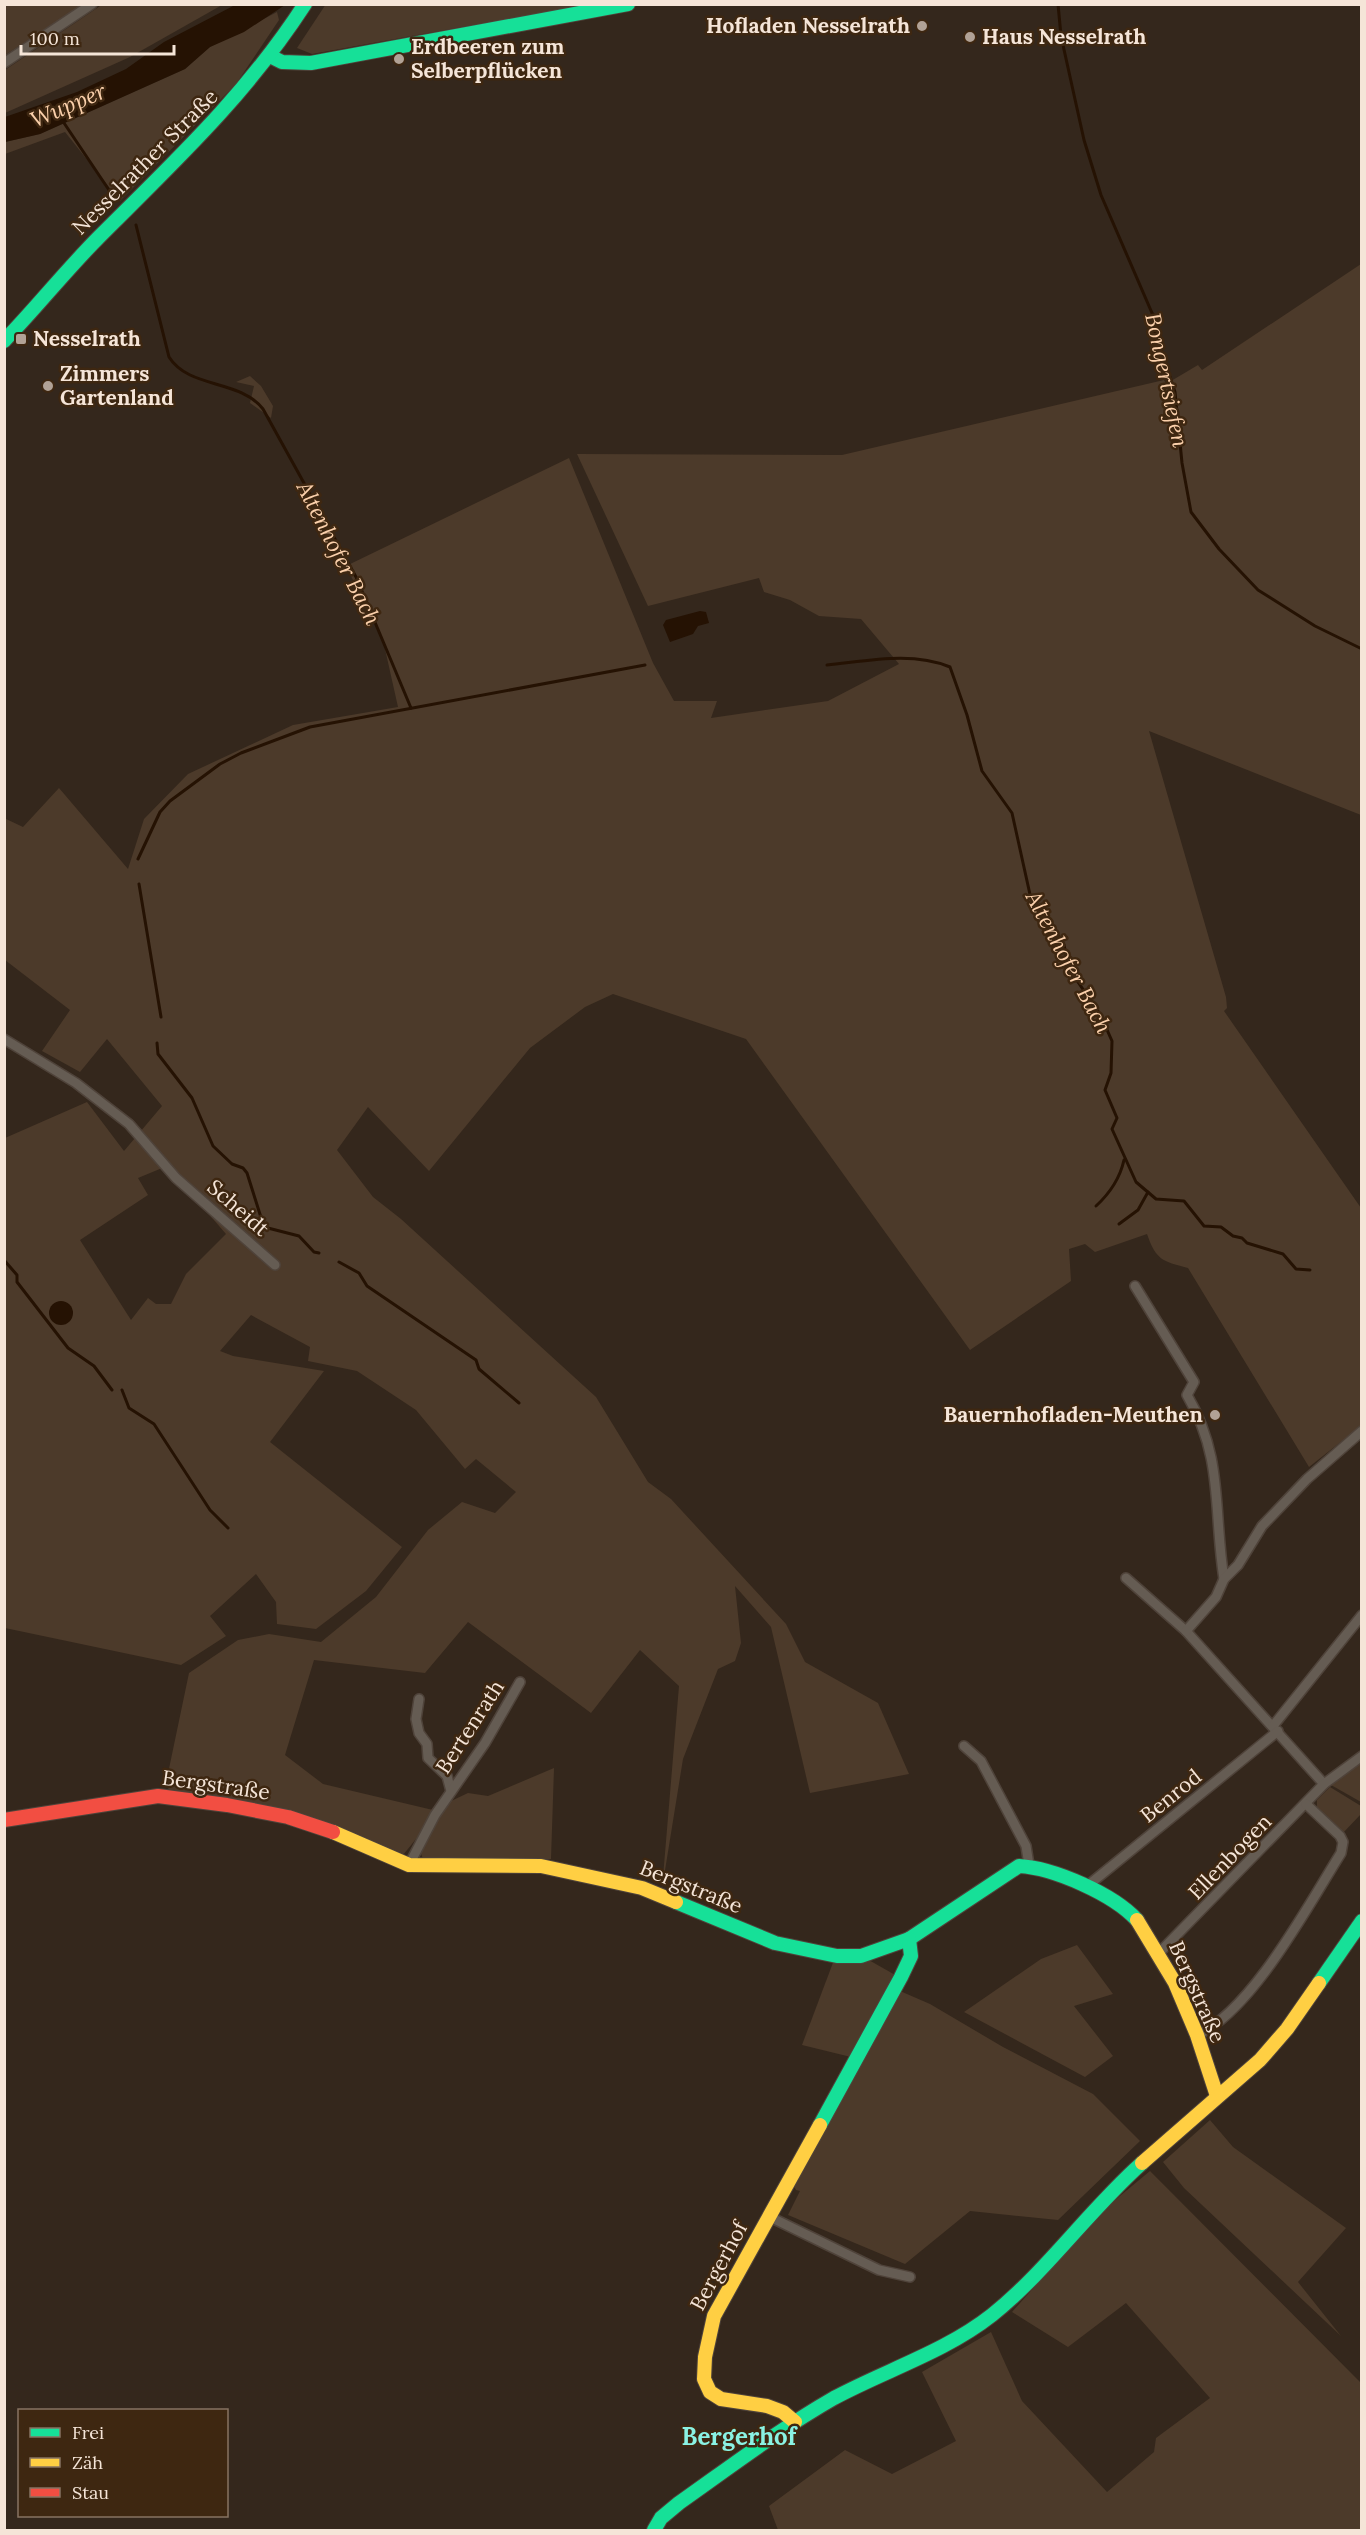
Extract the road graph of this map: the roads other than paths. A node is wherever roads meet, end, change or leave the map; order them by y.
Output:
1 (92, 4) edge
2 (305, 4) edge
3 (628, 4) edge
4 (277, 60) junction
5 (4, 63) edge
6 (4, 342) edge
7 (4, 1039) edge
8 (275, 1265) dead end
9 (1135, 1286) dead end
10 (1362, 1431) edge
11 (1126, 1578) dead end
12 (1224, 1579) junction
13 (1362, 1615) edge
14 (1186, 1631) junction
15 (520, 1682) dead end
16 (419, 1699) dead end
17 (1276, 1728) junction
18 (964, 1746) dead end
19 (1362, 1756) edge
20 (1324, 1784) junction
21 (451, 1791) junction
22 (1306, 1804) junction
23 (4, 1820) edge
24 (409, 1865) junction
25 (1029, 1865) junction
26 (1086, 1887) junction
27 (1362, 1921) edge
28 (909, 1939) junction
29 (1159, 1953) junction
30 (1197, 2035) junction
31 (1217, 2096) junction
32 (770, 2217) junction
33 (910, 2277) dead end
34 (795, 2422) junction
35 (654, 2530) edge

1 - 5 street
2 - 4 street, Nesselrather Straße
3 - 4 street
4 - 6 street, Nesselrather Straße
7 - 8 street, Scheidt
9 - 12 street
10 - 12 street
11 - 14 street
12 - 14 street
13 - 17 street, Benrod
14 - 17 street
15 - 21 street, Bertenrath
16 - 21 street, Bertenrath
17 - 20 street
17 - 26 street, Benrod
18 - 25 street
19 - 20 street, Ellenbogen
20 - 22 street, Ellenbogen
21 - 24 street, Bertenrath
22 - 29 street, Ellenbogen
22 - 30 street
23 - 24 street, Bergstraße
24 - 28 street, Bergstraße
25 - 26 street, Bergstraße
25 - 28 street, Bergstraße
26 - 29 street, Bergstraße
27 - 31 street
28 - 32 street
29 - 30 street, Bergstraße
30 - 31 street, Bergstraße
31 - 34 street
32 - 33 street, Bergerhof
32 - 34 street, Bergerhof
34 - 35 street

